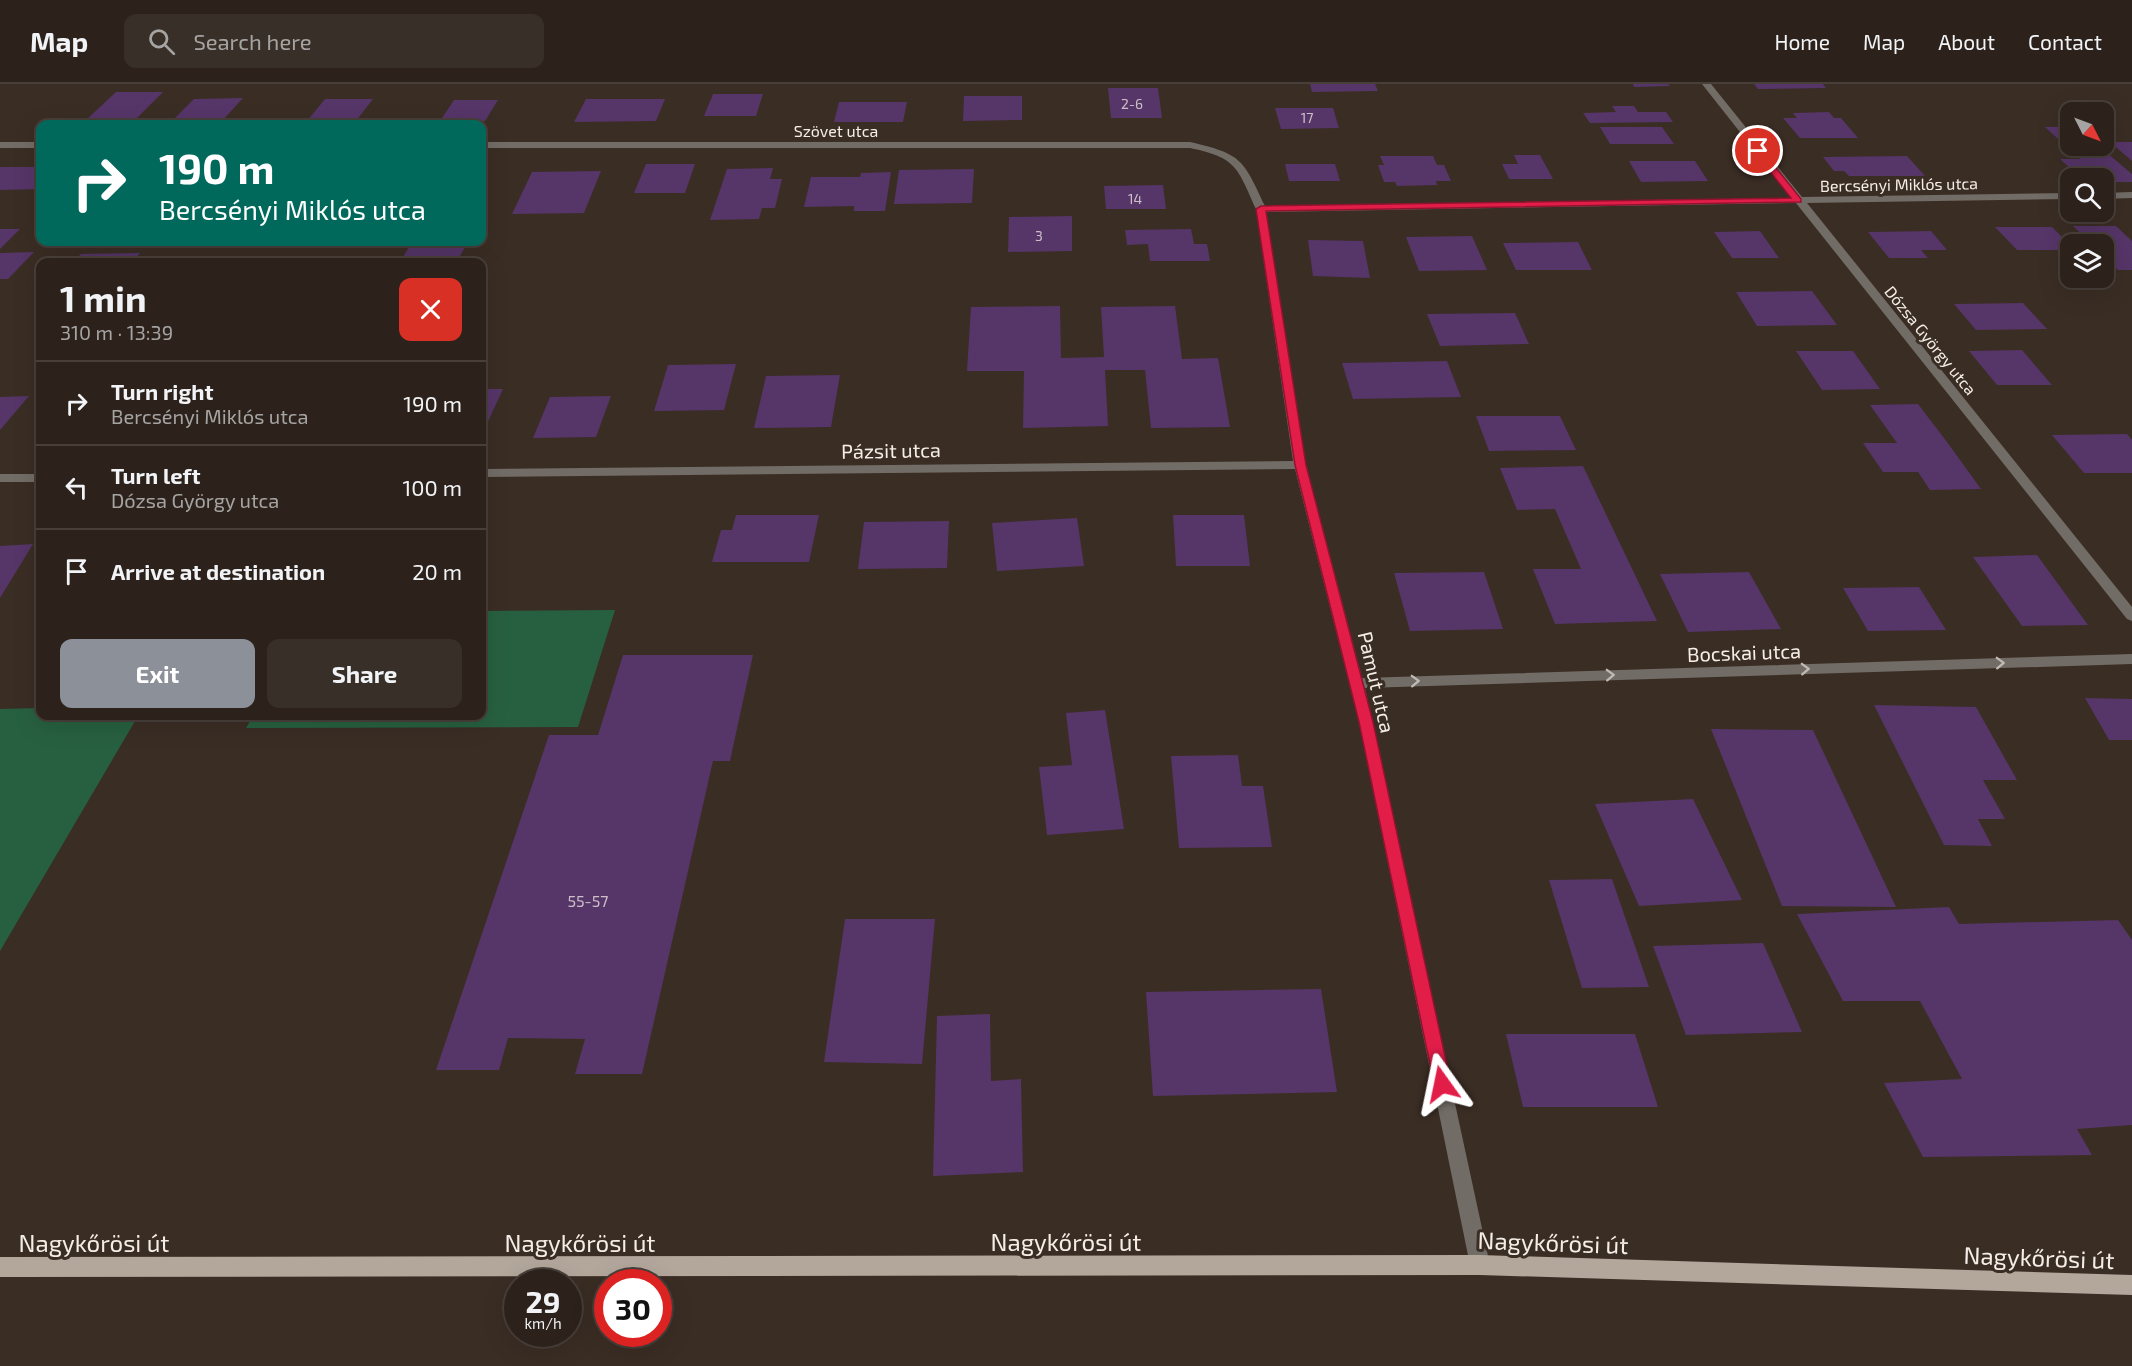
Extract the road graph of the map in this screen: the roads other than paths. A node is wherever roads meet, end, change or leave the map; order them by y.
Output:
1 (1706, 84) edge
2 (0, 145) edge
3 (36, 145) edge
4 (486, 145) edge
5 (1190, 145) joint
6 (2132, 195) edge
7 (2060, 196) edge
8 (2114, 196) edge
9 (1798, 201) junction
10 (1261, 209) junction
11 (1300, 465) junction
12 (486, 473) edge
13 (0, 478) edge
14 (36, 478) edge
15 (2132, 616) edge
16 (2132, 659) edge
17 (1357, 683) junction
18 (1480, 1265) junction
19 (0, 1267) edge
20 (2132, 1285) edge

1 - 9 street, Dózsa György utca
2 - 3 street
4 - 5 street, Szövet utca
5 - 10 street, Pamut utca
6 - 8 street
7 - 9 street, Bercsényi Miklós utca
9 - 10 street, Bercsényi Miklós utca
9 - 15 street, Dózsa György utca
10 - 11 street, Pamut utca
11 - 12 street, Pázsit utca
11 - 17 street, Pamut utca
13 - 14 street
17 -> 16 street, Bocskai utca
17 - 18 street, Pamut utca
18 - 19 main road, Nagykőrösi út
18 - 20 main road, Nagykőrösi út

